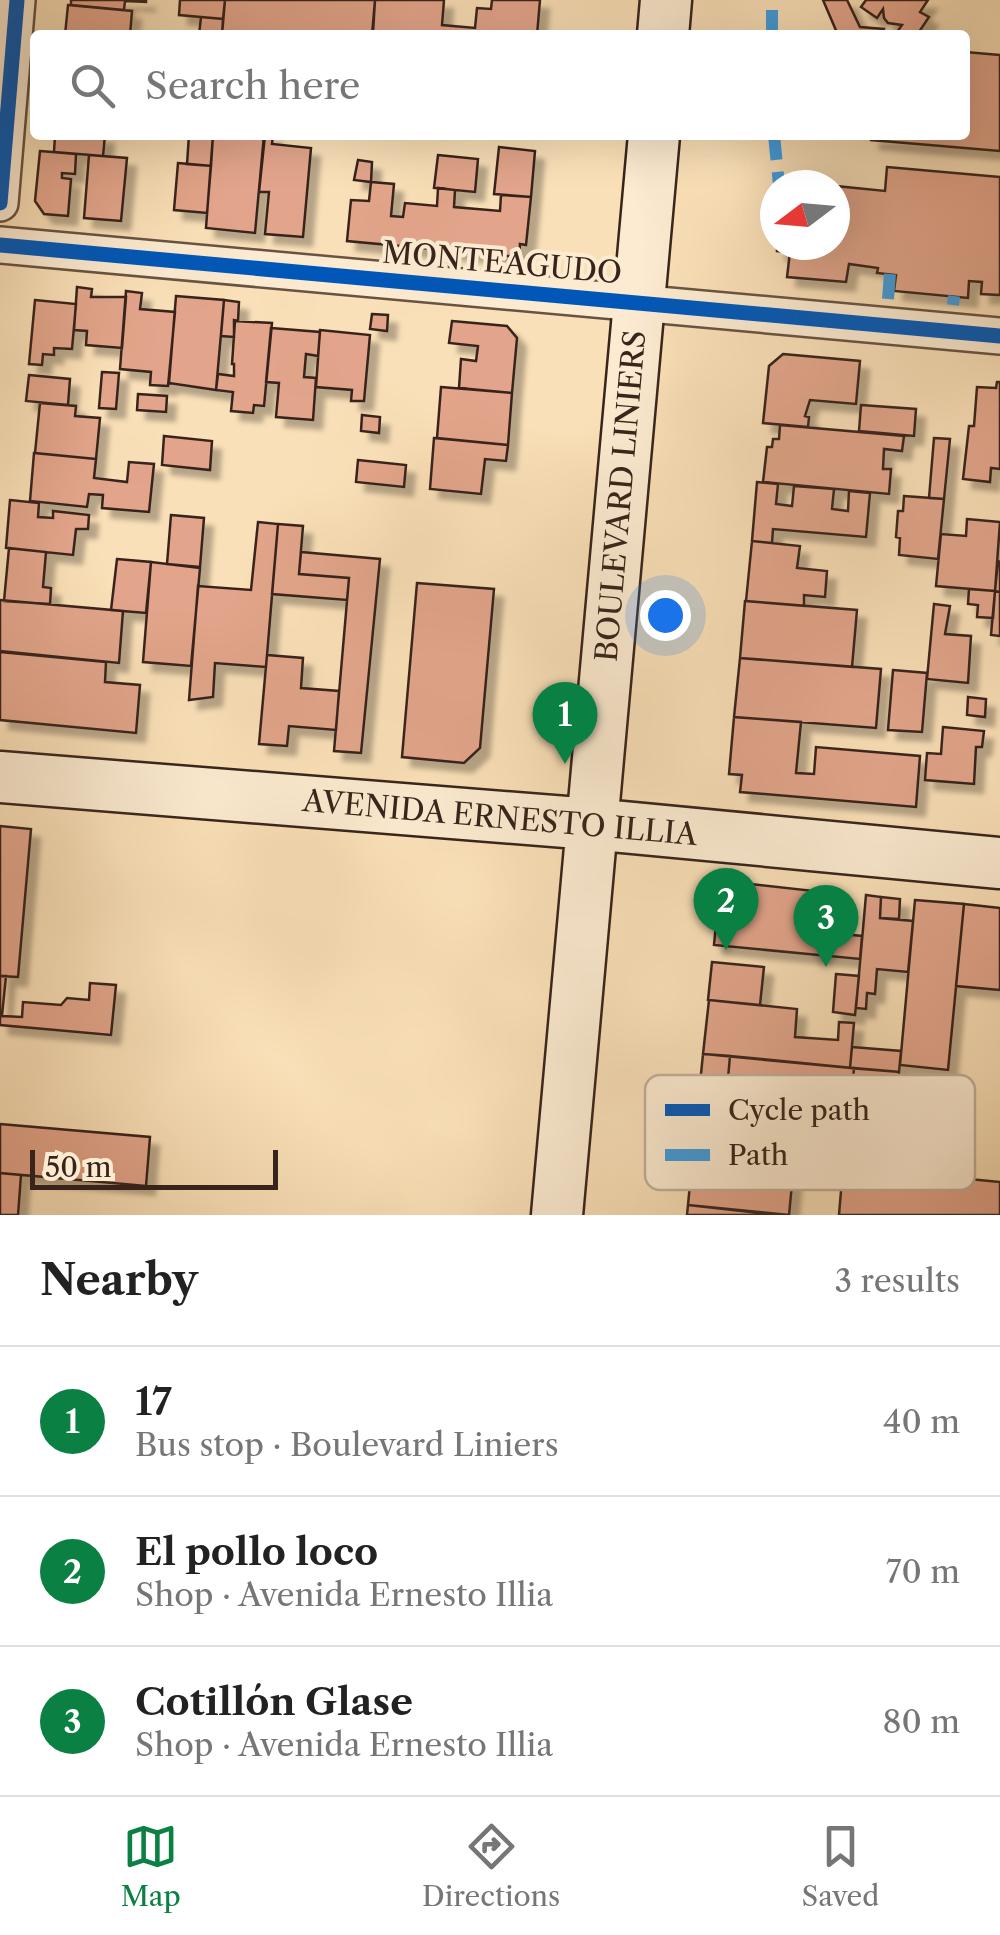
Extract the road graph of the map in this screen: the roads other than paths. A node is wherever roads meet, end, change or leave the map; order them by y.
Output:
1 (17, 0) edge
2 (666, 0) edge
3 (663, 30) edge
4 (654, 140) edge
5 (0, 203) edge
6 (0, 246) edge
7 (638, 303) junction
8 (1000, 336) edge
9 (0, 776) edge
10 (591, 824) junction
11 (1000, 863) edge
12 (557, 1215) edge

1 - 5 street
2 - 3 main road
4 - 7 main road, BOULEVARD LINIERS
6 - 7 street, MONTEAGUDO
7 - 8 street, MONTEAGUDO
7 - 10 main road, BOULEVARD LINIERS
9 - 10 main road, AVENIDA ERNESTO ILLIA
10 - 11 main road, AVENIDA ERNESTO ILLIA
10 - 12 main road, BOULEVARD LINIERS

